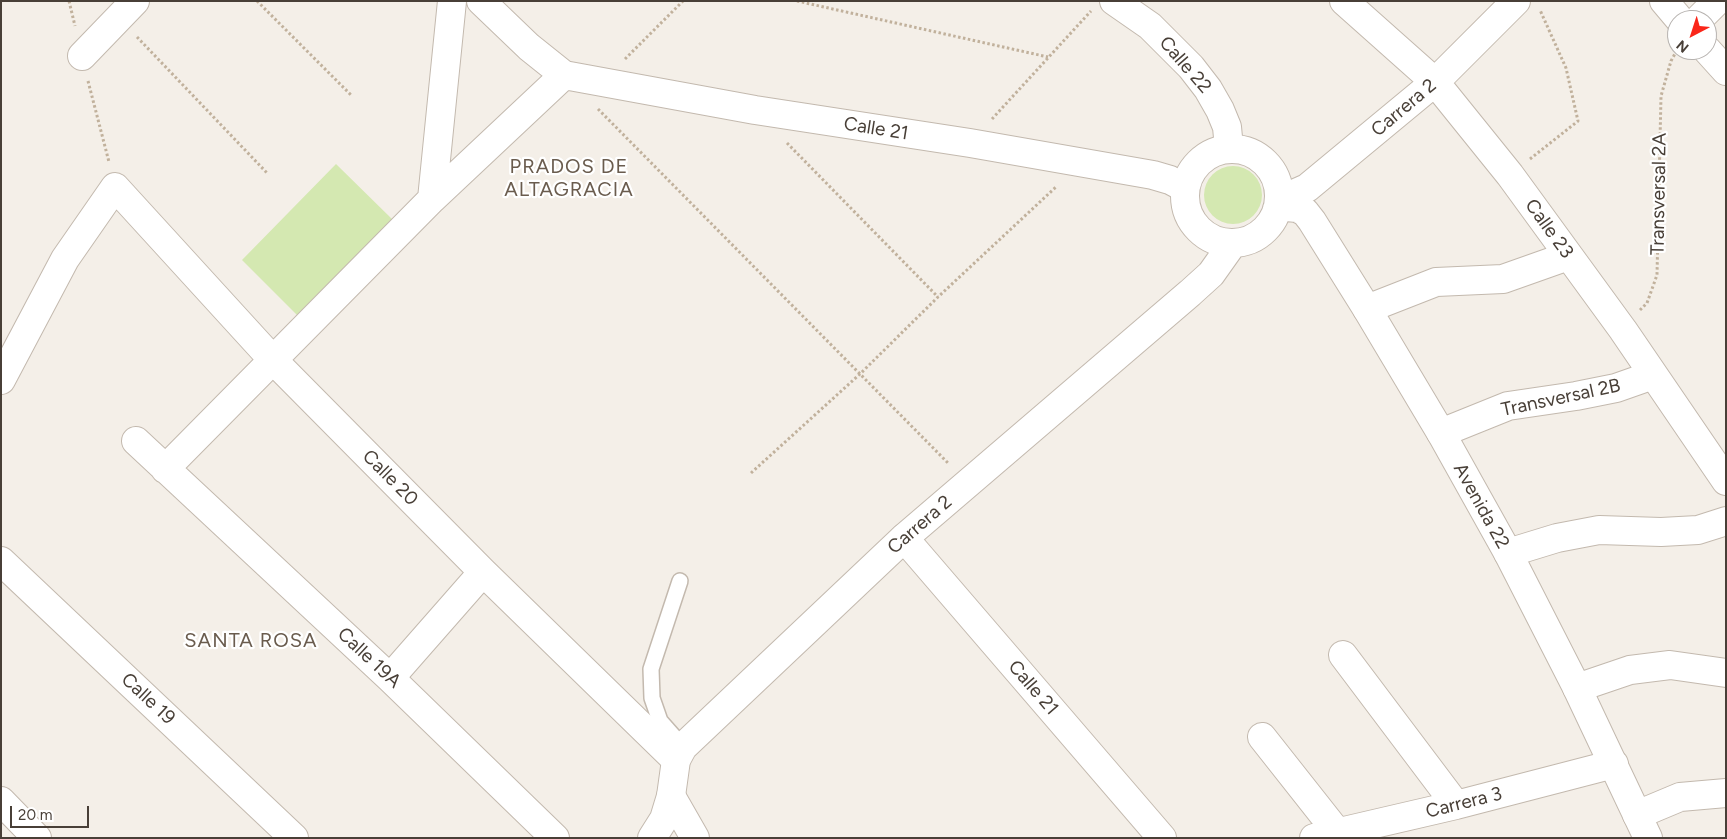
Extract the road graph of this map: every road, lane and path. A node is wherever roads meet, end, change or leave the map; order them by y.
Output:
1 (69, 1) edge
2 (256, 1) edge
3 (452, 1) edge
4 (481, 1) edge
5 (684, 1) edge
6 (797, 1) edge
7 (1344, 1) edge
8 (1527, 2) edge
9 (1104, 5) edge
10 (127, 10) edge
11 (82, 56) junction
12 (1048, 58) junction
13 (1672, 60) edge
14 (1716, 60) edge
15 (1726, 71) edge
16 (564, 74) junction
17 (602, 82) junction
18 (1435, 82) junction
19 (352, 96) dead end
20 (755, 110) junction
21 (970, 143) junction
22 (1229, 148) junction
23 (1081, 163) junction
24 (268, 174) dead end
25 (1510, 175) junction
26 (116, 187) junction
27 (1185, 188) junction
28 (432, 199) junction
29 (1279, 204) junction
30 (1232, 243) junction
31 (1568, 256) junction
32 (938, 297) junction
33 (1367, 309) junction
34 (1623, 330) junction
35 (273, 360) junction
36 (860, 374) junction
37 (1653, 375) junction
38 (1, 380) edge
39 (1441, 433) junction
40 (136, 441) dead end
41 (165, 469) junction
42 (751, 473) dead end
43 (1726, 481) edge
44 (968, 484) junction
45 (1726, 521) edge
46 (904, 538) junction
47 (1508, 553) junction
48 (1, 561) edge
49 (483, 572) junction
50 (680, 581) dead end
51 (1343, 655) dead end
52 (1726, 673) edge
53 (390, 678) junction
54 (1577, 688) junction
55 (1262, 737) dead end
56 (680, 753) junction
57 (1614, 764) junction
58 (1726, 793) edge
59 (671, 796) junction
60 (1, 801) edge
61 (1456, 806) junction
62 (1642, 826) edge
63 (24, 833) edge
64 (1325, 835) edge
65 (294, 838) edge
66 (555, 838) edge
67 (652, 838) edge
68 (695, 838) edge
69 (1162, 838) edge

1 - 11 path
2 - 19 path
3 - 28 street
4 - 16 street
5 - 17 path
6 - 12 path
7 - 18 street, Calle 23
8 - 18 street, Carrera 2
8 - 25 path
9 - 12 path
9 - 22 street, Calle 22
10 - 11 street
10 - 24 path
11 - 26 path
12 - 21 path
13 - 34 path, Transversal 2A
14 - 15 street
16 - 17 street, Calle 21
16 - 28 street
16 - 36 path
17 - 20 street, Calle 21
18 - 25 street, Calle 23
18 - 29 street, Carrera 2
20 - 21 street, Calle 21
20 - 32 path
21 - 23 street, Calle 21
22 - 27 street
22 - 29 street
23 - 27 street, Calle 21
23 - 32 path
25 - 31 street, Calle 23
26 - 35 street, Calle 20
26 - 38 street
27 - 30 street
28 - 35 street
29 - 30 street
29 - 33 street, Avenida 22
30 - 44 street, Carrera 2
31 - 33 street
31 - 34 street, Calle 23
32 - 36 path
33 - 39 street, Avenida 22
34 - 37 street, Calle 23
35 - 41 street
35 - 49 street, Calle 20
36 - 42 path
36 - 44 path
37 - 39 street, Transversal 2B
37 - 43 street, Calle 23
39 - 47 street, Avenida 22
40 - 41 street, Calle 19A
41 - 53 street, Calle 19A
44 - 46 street, Carrera 2
45 - 47 street
46 - 56 street, Carrera 2
46 - 69 street, Calle 21
47 - 54 street, Avenida 22
48 - 65 street, Calle 19
49 - 53 street
49 - 56 street, Calle 20
50 - 56 lane
51 - 61 street
52 - 54 street
53 - 66 street, Calle 19A
54 - 57 street, Avenida 22
55 - 64 street
56 - 59 street
57 - 61 street, Carrera 3
57 - 62 street, Avenida 22
58 - 62 street
59 - 67 street
59 - 68 street
60 - 63 street
61 - 64 street, Carrera 3

